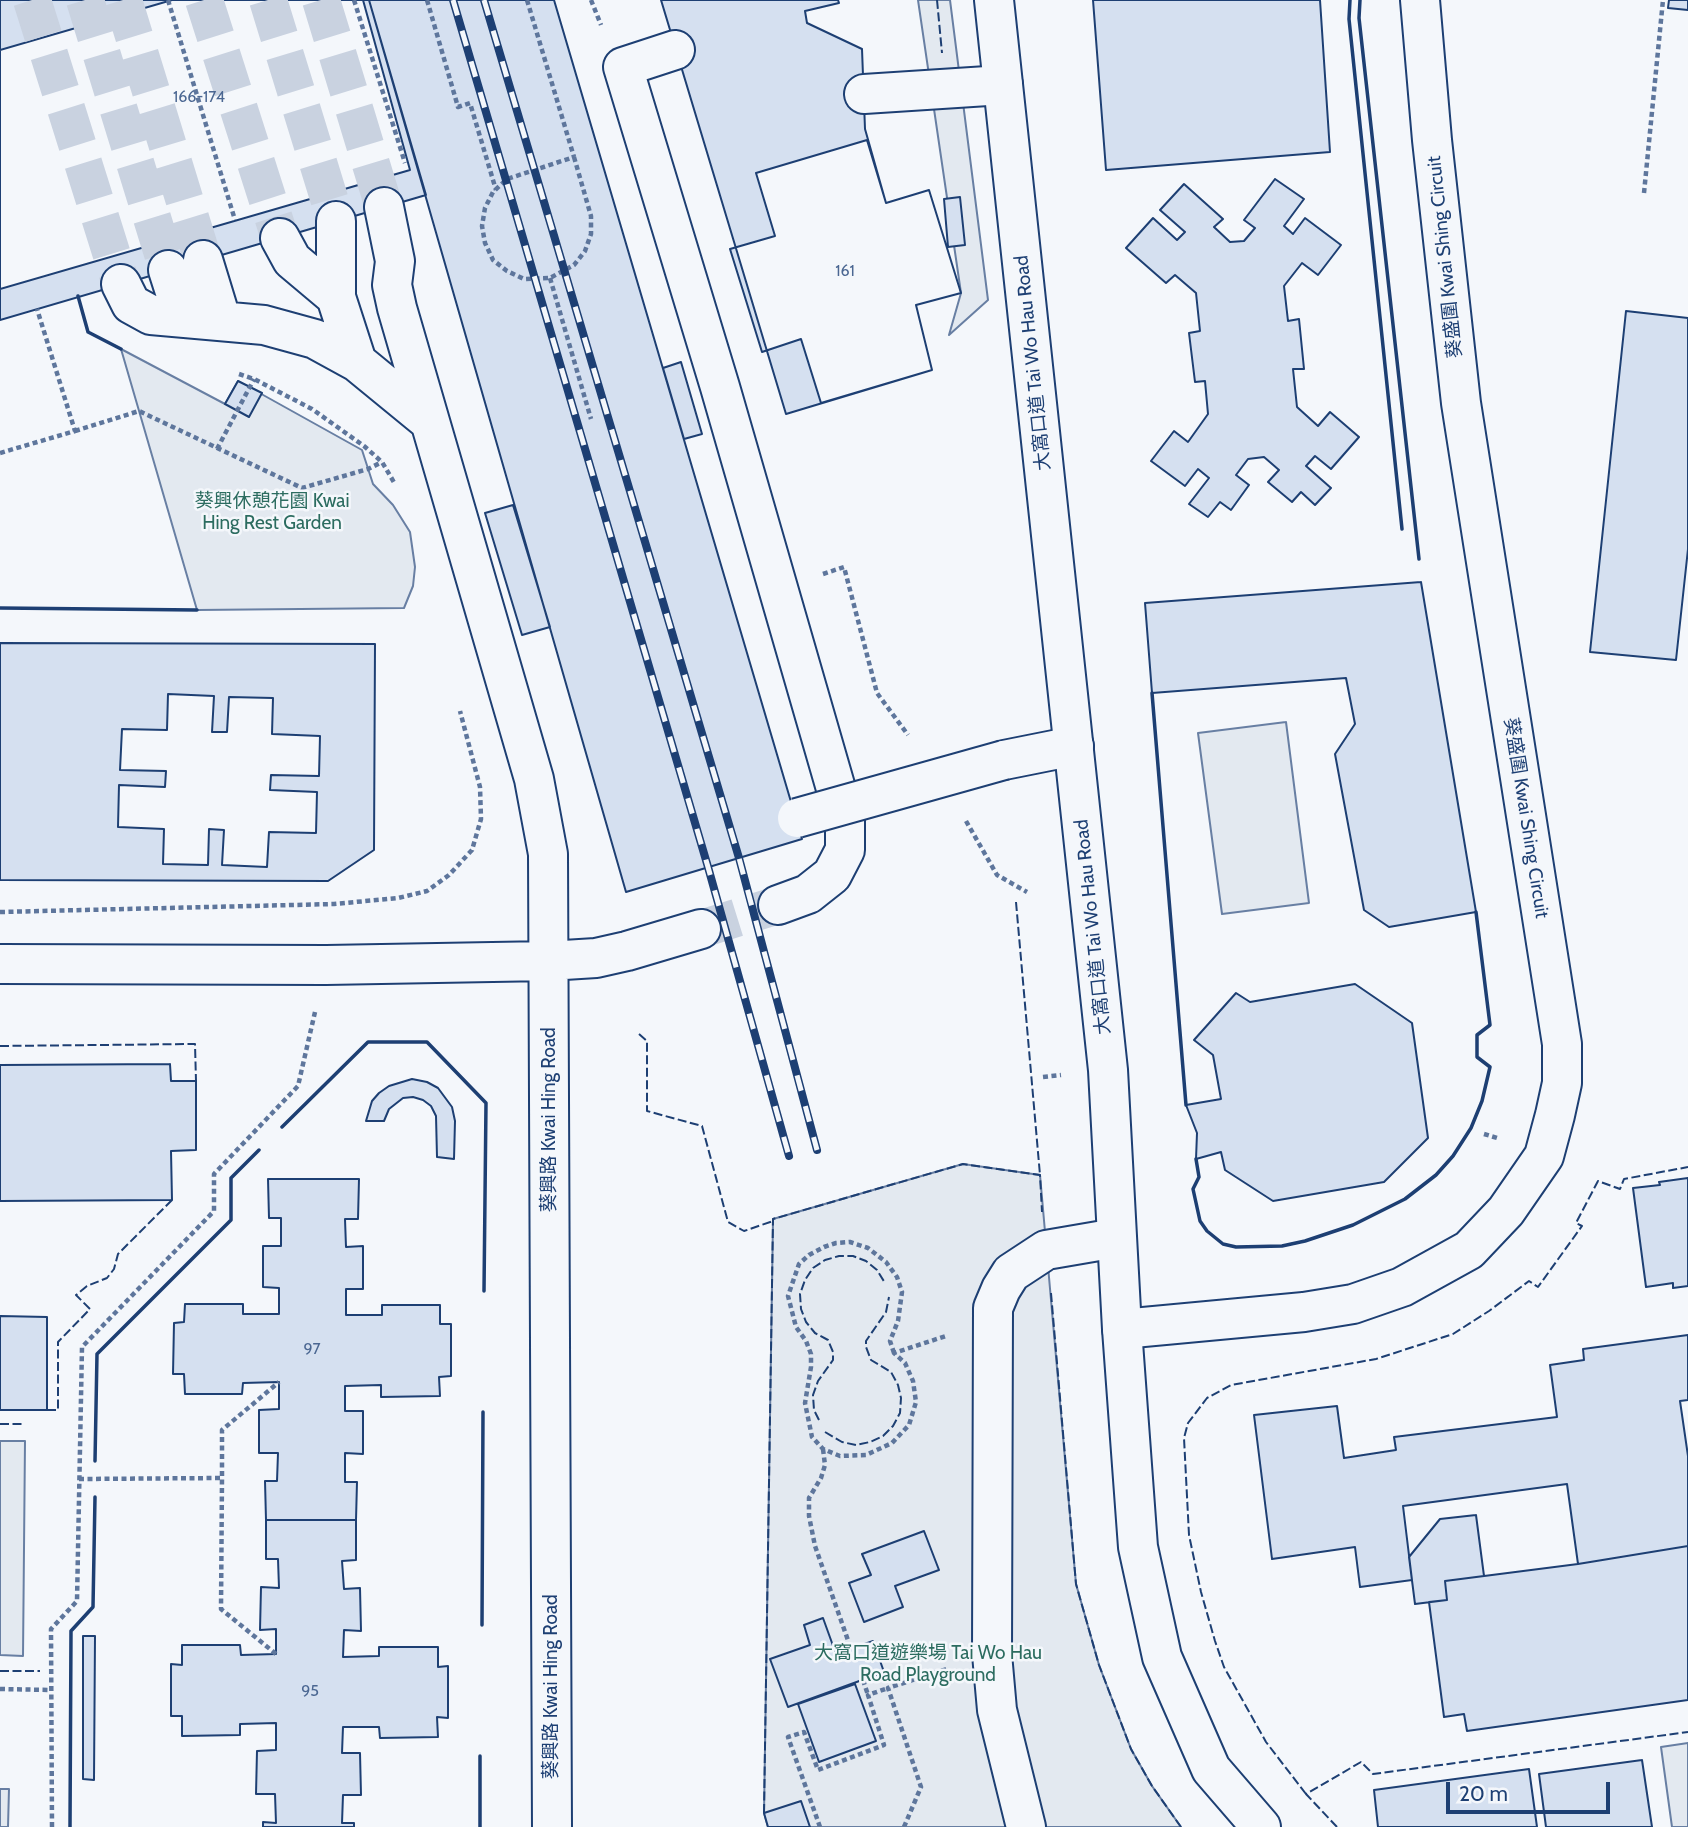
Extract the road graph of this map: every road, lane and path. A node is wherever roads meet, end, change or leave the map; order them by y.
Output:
1 (168, 0) edge
2 (427, 0) edge
3 (527, 0) edge
4 (994, 0) edge
5 (1420, 0) edge
6 (1663, 0) edge
7 (675, 50) dead end
8 (1003, 85) junction
9 (864, 94) dead end
10 (574, 157) junction
11 (496, 190) junction
12 (1644, 193) dead end
13 (384, 207) tunnel mouth
14 (336, 221) tunnel mouth
15 (236, 222) dead end
16 (279, 238) tunnel mouth
17 (203, 260) tunnel mouth
18 (167, 270) tunnel mouth
19 (550, 278) junction
20 (121, 284) tunnel mouth
21 (337, 297) junction
22 (37, 309) dead end
23 (183, 317) junction
24 (221, 319) junction
25 (357, 362) junction
26 (228, 371) dead end
27 (254, 379) junction
28 (591, 419) dead end
29 (429, 421) junction
30 (75, 431) junction
31 (216, 449) junction
32 (0, 453) edge
33 (382, 462) junction
34 (399, 495) dead end
35 (778, 589) junction
36 (459, 707) dead end
37 (914, 744) dead end
38 (1074, 746) junction
39 (797, 818) dead end
40 (965, 819) dead end
41 (1027, 892) dead end
42 (334, 904) junction
43 (778, 905) tunnel mouth
44 (0, 912) edge
45 (701, 929) tunnel mouth
46 (548, 961) junction
47 (0, 964) edge
48 (326, 965) junction
49 (1485, 1134) dead end
50 (1497, 1138) dead end
51 (1116, 1238) junction
52 (993, 1320) junction
53 (1122, 1329) junction
54 (894, 1353) junction
55 (279, 1382) dead end
56 (822, 1449) junction
57 (222, 1478) junction
58 (79, 1479) junction
59 (851, 1649) dead end
60 (276, 1654) dead end
61 (992, 1654) junction
62 (863, 1680) dead end
63 (888, 1688) junction
64 (0, 1689) edge
65 (51, 1690) junction
66 (868, 1695) junction
67 (52, 1827) edge
68 (552, 1827) edge
69 (820, 1827) edge
70 (904, 1827) edge
71 (1026, 1827) edge
72 (1261, 1827) edge

1 - 15 path
2 - 11 path
3 - 10 path
4 - 8 street, 大窩口道 Tai Wo Hau Road
5 - 53 street, 葵盛圍 Kwai Shing Circuit
6 - 12 path
7 - 35 street
8 - 9 street
8 - 38 street, 大窩口道 Tai Wo Hau Road
10 - 11 path
10 - 19 path
11 - 19 path
13 - 29 street, 葵興路 Kwai Hing Road
14 - 21 street
16 - 21 street
17 - 24 street
18 - 23 street
19 - 28 path
20 - 23 street
21 - 25 street
22 - 30 path
23 - 24 street
24 - 25 street
25 - 29 street
26 - 27 path
27 - 31 path
27 - 33 path
29 - 46 street, 葵興路 Kwai Hing Road
30 - 31 path
30 - 32 path
31 - 33 path
33 - 34 path
35 - 37 path
35 - 43 street
36 - 42 path
38 - 39 street, bridge
38 - 51 street, 大窩口道 Tai Wo Hau Road
40 - 41 path
42 - 44 path
42 - 48 path
45 - 46 street
46 - 48 street
46 - 68 street, 葵興路 Kwai Hing Road
47 - 48 street
48 - 58 path
49 - 50 path
51 - 52 street
51 - 53 street, 大窩口道 Tai Wo Hau Road
52 - 54 path
52 - 61 street
53 - 72 street, 大窩口道 Tai Wo Hau Road
54 - 56 path
54 - 56 path
55 - 57 path
56 - 59 path
57 - 58 path
57 - 60 path
58 - 65 path
61 - 63 path
61 - 71 street
62 - 66 path
63 - 66 path
63 - 70 path
64 - 65 path
65 - 67 path
66 - 69 path

